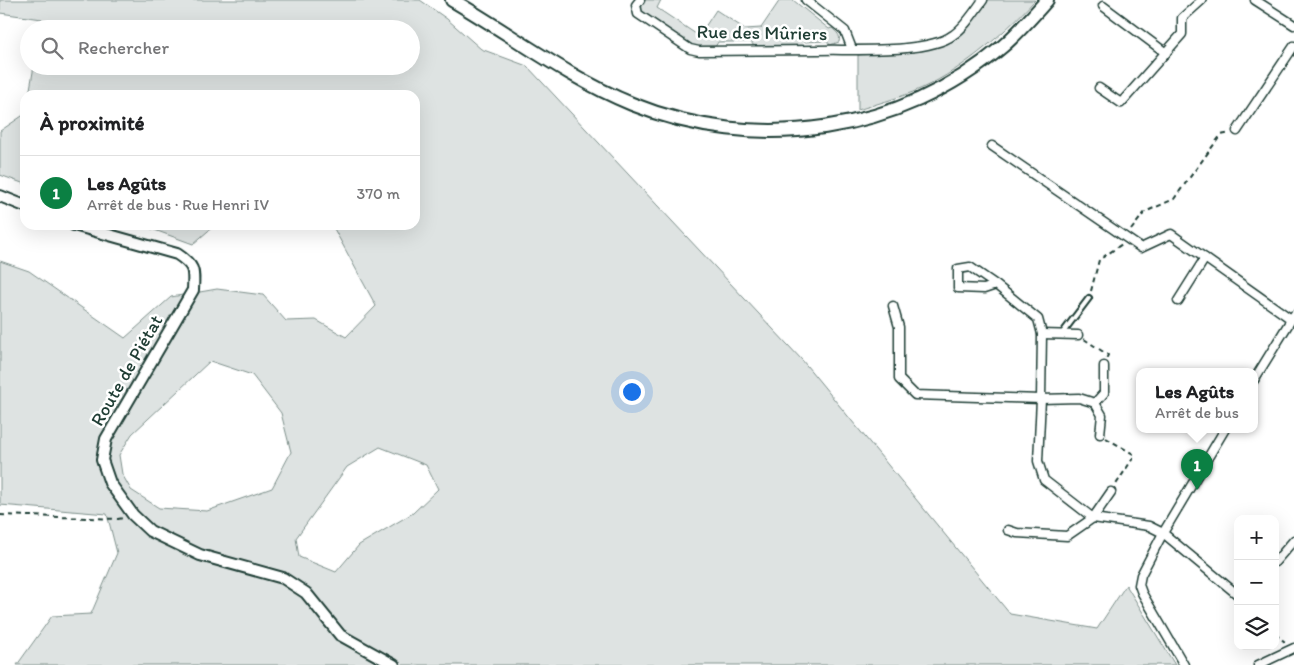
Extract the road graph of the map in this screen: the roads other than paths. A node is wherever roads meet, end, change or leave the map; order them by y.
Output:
1 (452, 0) edge
2 (640, 0) edge
3 (806, 0) edge
4 (982, 0) edge
5 (1047, 0) edge
6 (1202, 0) edge
7 (1254, 0) edge
8 (1103, 6) dead end
9 (1294, 25) edge
10 (1294, 46) edge
11 (852, 49) junction
12 (1166, 53) junction
13 (1099, 88) dead end
14 (1237, 131) road end
15 (992, 146) dead end
16 (0, 196) edge
17 (20, 204) edge
18 (92, 230) edge
19 (1206, 258) junction
20 (996, 285) junction
21 (1089, 298) dead end
22 (1178, 300) dead end
23 (893, 306) dead end
24 (1293, 317) edge
25 (1042, 334) junction
26 (1061, 335) junction
27 (1078, 336) road end
28 (1104, 366) road end
29 (1258, 374) edge
30 (1041, 399) junction
31 (1095, 403) junction
32 (1222, 433) edge
33 (1100, 434) road end
34 (1111, 492) road end
35 (1093, 518) junction
36 (1008, 530) dead end
37 (1162, 533) junction
38 (1294, 540) edge
39 (1277, 560) edge
40 (1234, 592) edge
41 (1293, 649) edge
42 (394, 665) edge
43 (1184, 665) edge
44 (1258, 665) edge

1 - 5 main road
2 - 11 street, Rue des Mûriers
3 - 11 street, Rue des Mûriers
4 - 11 street, Rue des Mûriers
6 - 12 street
7 - 9 street
8 - 12 street
10 - 14 street
12 - 13 street
15 - 19 street
16 - 17 street
18 - 42 street, Route de Piétat
19 - 22 street
19 - 24 street
20 - 20 street
20 - 25 street
21 - 26 lane
23 - 30 street
24 - 29 street
25 - 26 street
25 - 30 street
26 - 27 street
28 - 31 street
30 - 31 street
30 - 35 street
31 - 33 street
32 - 37 street
34 - 35 street
35 - 36 street
35 - 37 street
37 - 40 street
37 - 43 street
38 - 39 street
41 - 44 street

